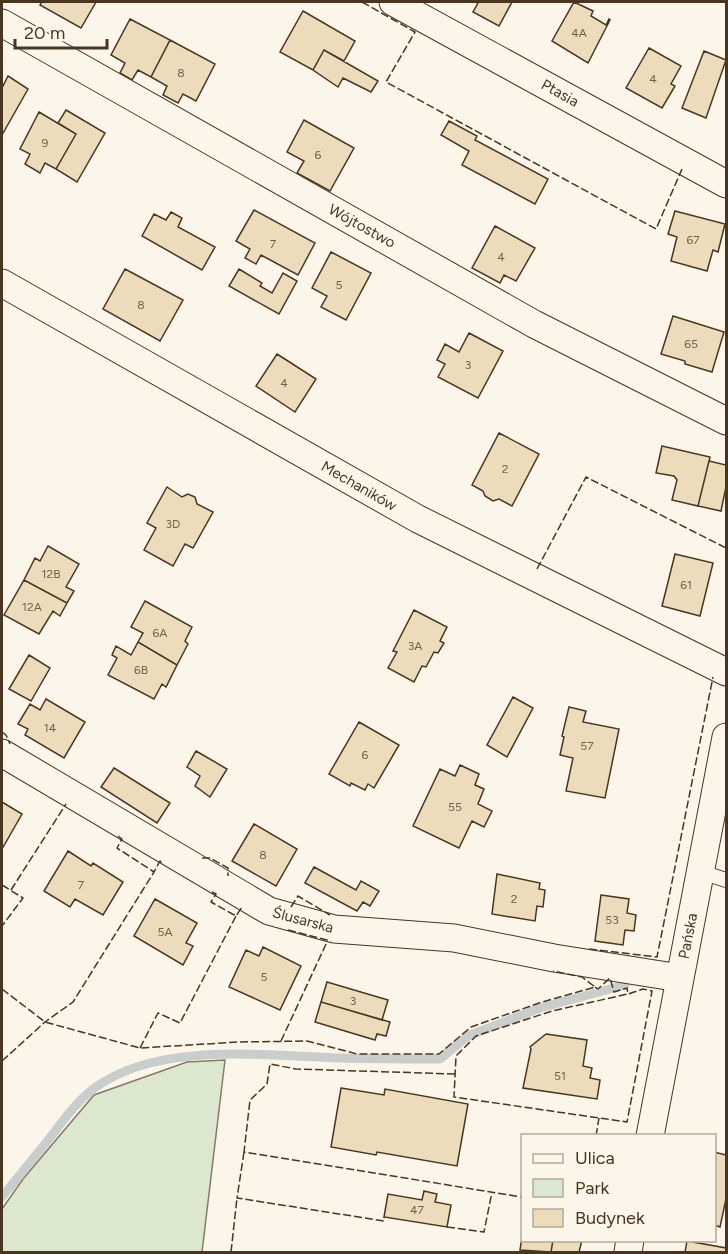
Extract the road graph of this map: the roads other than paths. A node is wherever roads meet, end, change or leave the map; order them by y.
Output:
1 (393, 2) edge
2 (2, 23) edge
3 (726, 184) edge
4 (2, 283) edge
5 (726, 421) edge
6 (726, 672) edge
7 (726, 737) edge
8 (2, 753) edge
9 (701, 872) junction
10 (726, 880) edge
11 (681, 978) junction
12 (650, 1134) edge

1 - 3 street, Ptasia
2 - 5 street, Wójtostwo
4 - 6 street, Mechaników
7 - 9 street, Pańska
8 - 11 street, Ślusarska
9 - 10 lane
9 - 11 street, Pańska
11 - 12 street, Pańska

